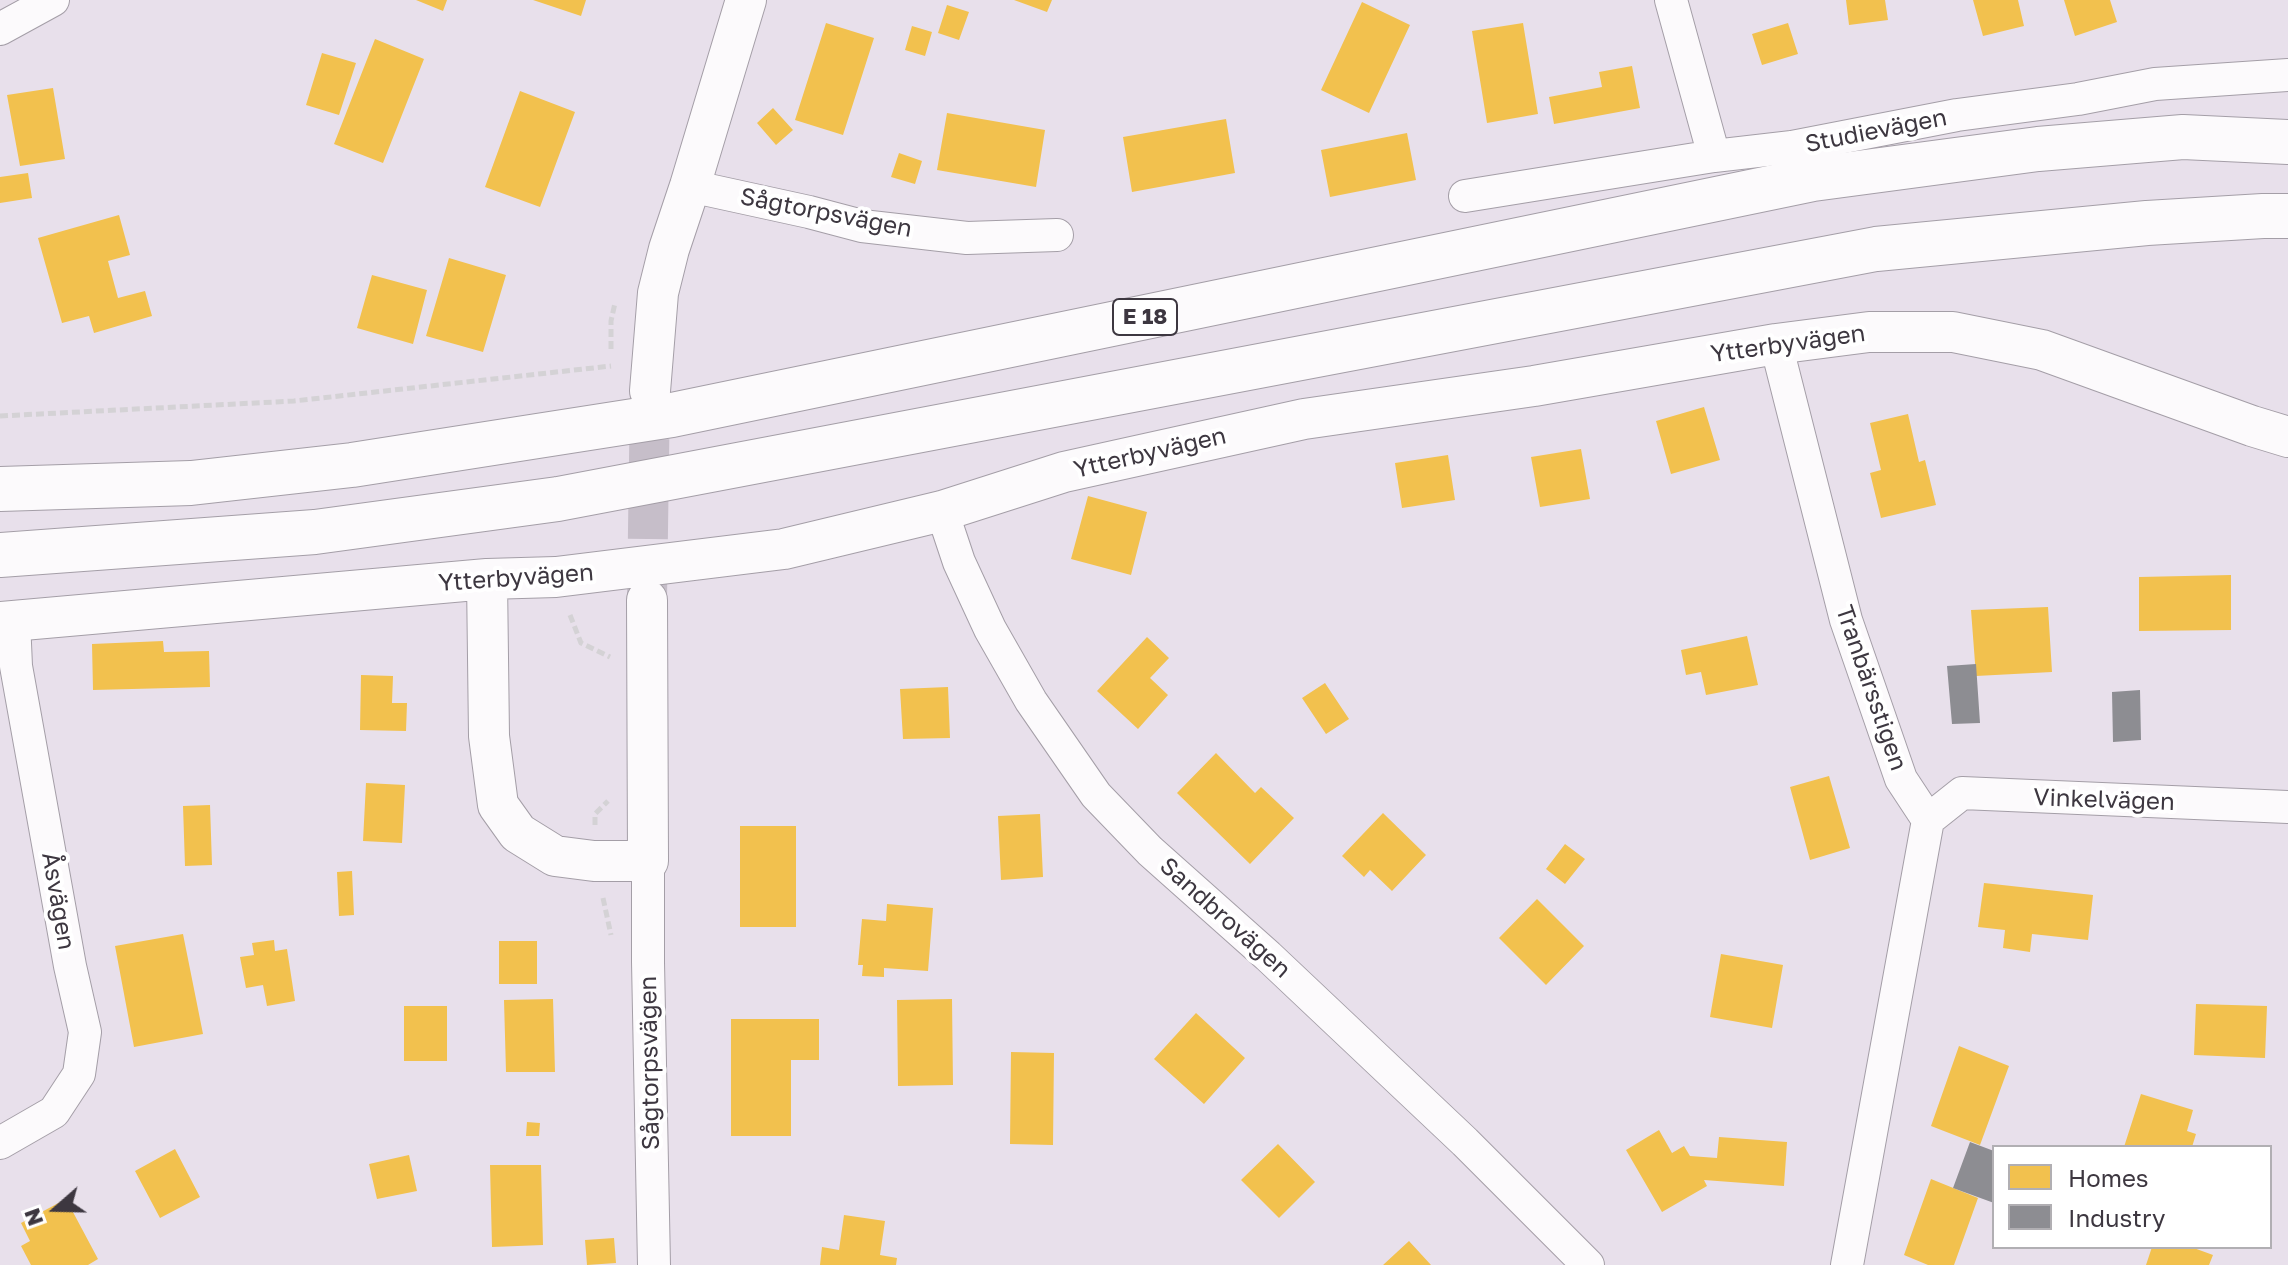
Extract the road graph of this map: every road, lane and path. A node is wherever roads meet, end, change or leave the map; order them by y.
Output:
1 (53, 0) edge
2 (746, 0) edge
3 (1671, 0) edge
4 (0, 29) edge
5 (2288, 75) edge
6 (2288, 142) edge
7 (1714, 156) junction
8 (690, 186) junction
9 (1465, 196) dead end
10 (2288, 216) edge
11 (1057, 235) dead end
12 (1776, 344) junction
13 (611, 366) dead end
14 (650, 391) tunnel mouth
15 (0, 416) edge
16 (2288, 437) edge
17 (0, 489) edge
18 (942, 511) junction
19 (0, 555) edge
20 (556, 577) junction
21 (487, 579) junction
22 (647, 600) tunnel mouth
23 (7, 622) edge
24 (622, 662) dead end
25 (2288, 807) edge
26 (1928, 820) junction
27 (648, 861) junction
28 (0, 1143) edge
29 (654, 1265) edge
30 (1588, 1265) edge
31 (1847, 1265) edge

1 - 4 street
2 - 8 street
3 - 7 street
5 - 7 street, Studievägen
6 - 17 highway, E 18
7 - 9 street, Studievägen
8 - 11 street, Sågtorpsvägen
8 - 14 street
10 - 19 highway
12 - 16 street, Ytterbyvägen
12 - 18 street, Ytterbyvägen
12 - 26 street, Tranbärsstigen
13 - 15 path
18 - 20 street, Ytterbyvägen
18 - 30 street, Sandbrovägen
20 - 21 street, Ytterbyvägen
20 - 24 path
21 - 23 street, Ytterbyvägen
21 - 27 street
22 - 27 street, Sågtorpsvägen
23 - 28 street, Åsvägen
25 - 26 street, Vinkelvägen
26 - 31 street
27 - 29 street, Sågtorpsvägen

